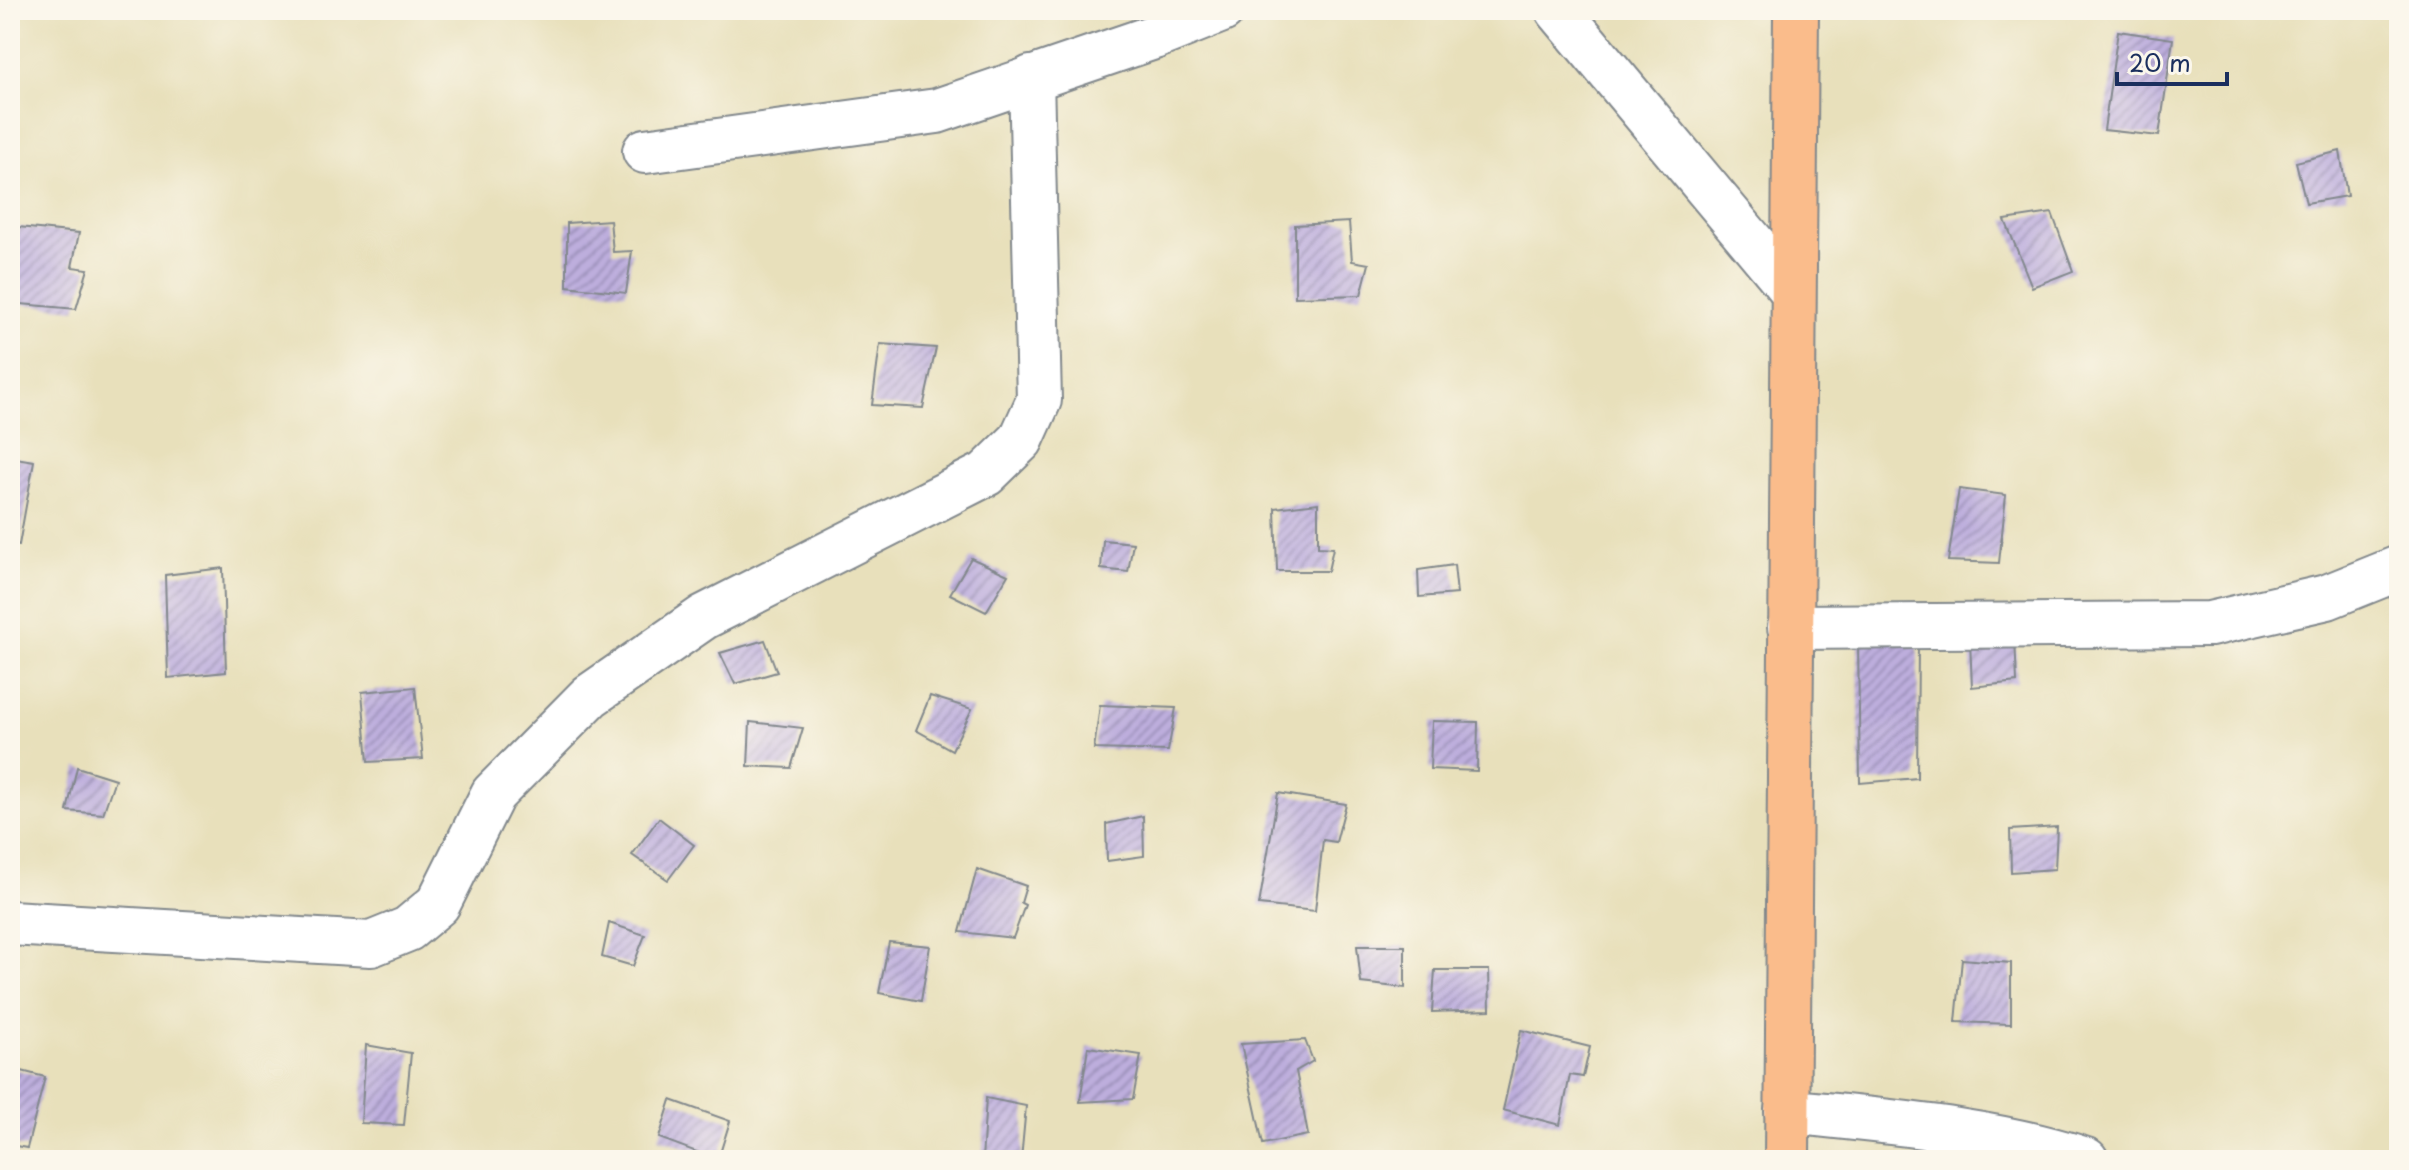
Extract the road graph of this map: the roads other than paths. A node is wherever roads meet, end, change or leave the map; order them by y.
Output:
1 (1222, 10) edge
2 (1558, 10) edge
3 (1796, 10) edge
4 (1031, 78) junction
5 (645, 151) dead end
6 (1792, 290) junction
7 (2399, 568) edge
8 (1790, 627) junction
9 (10, 923) edge
10 (1787, 1111) junction
11 (1787, 1160) edge
12 (2086, 1160) edge

1 - 4 street
2 - 6 street
3 - 6 main road
4 - 5 street
4 - 9 street
6 - 8 main road
7 - 8 street
8 - 10 main road
10 - 11 main road
10 - 12 street

